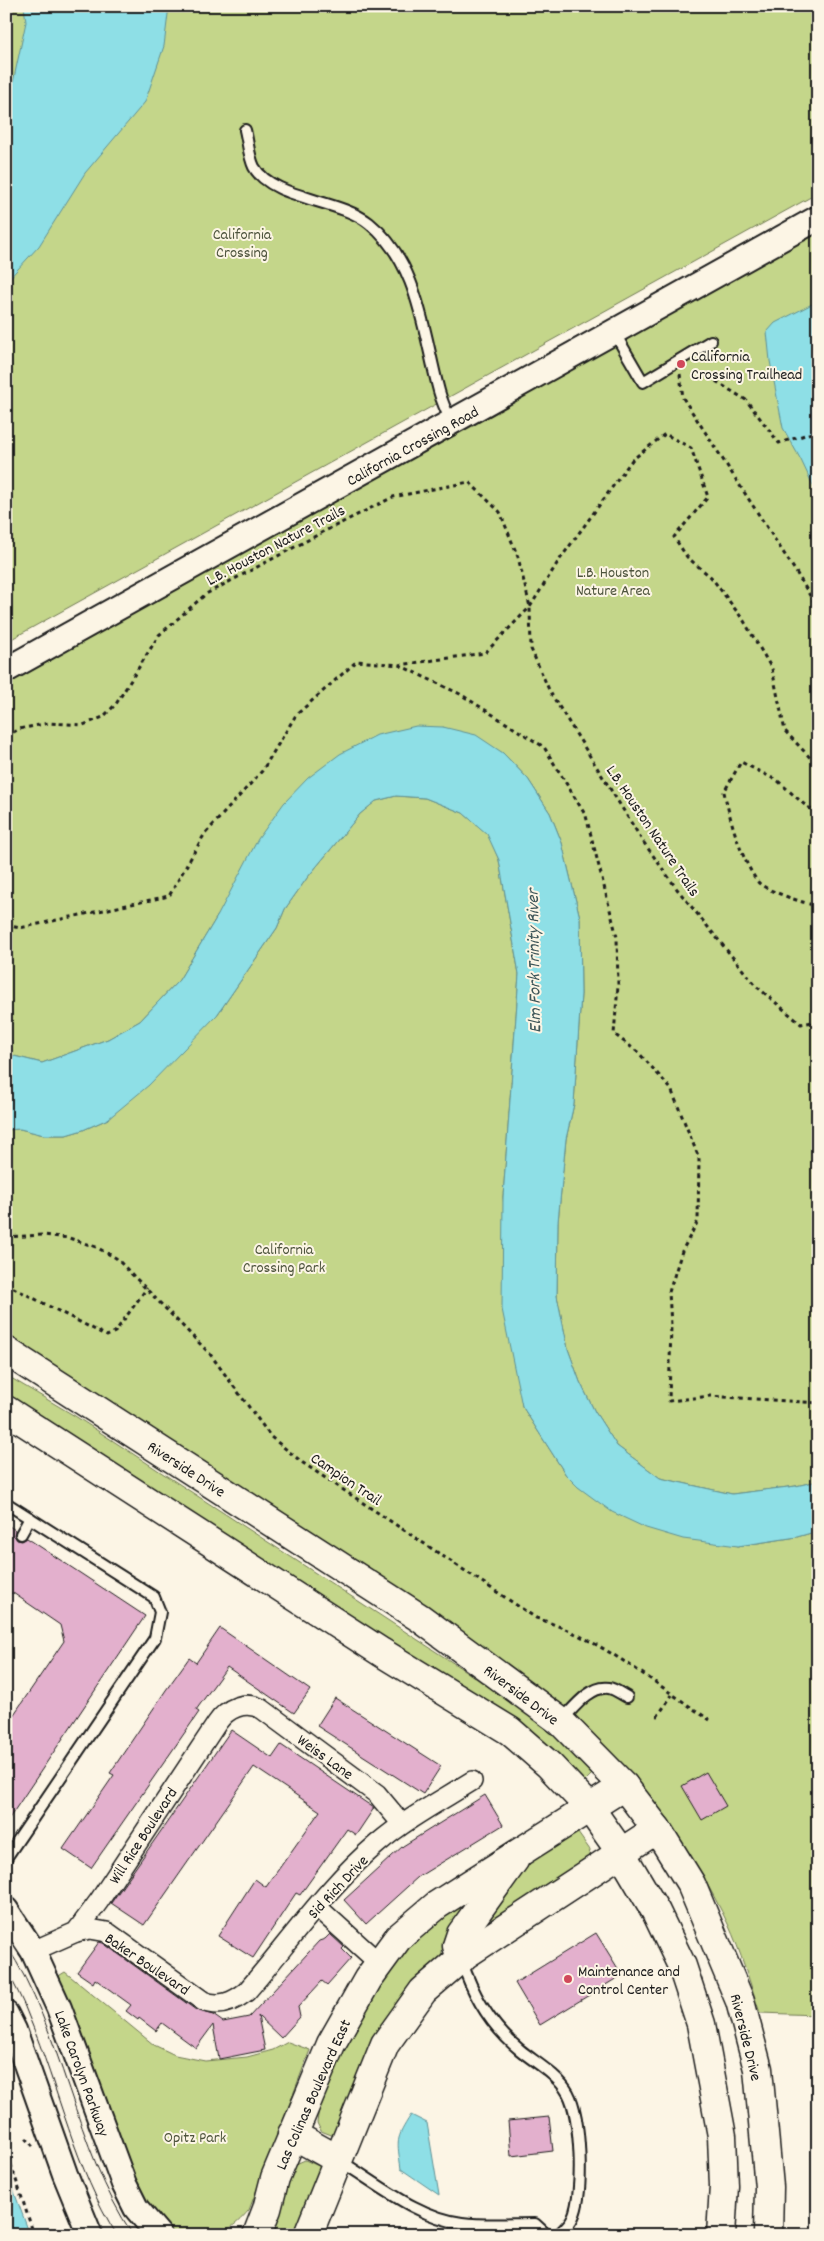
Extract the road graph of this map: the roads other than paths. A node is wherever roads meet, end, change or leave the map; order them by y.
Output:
1 (245, 130) dead end
2 (818, 218) edge
3 (614, 332) junction
4 (711, 341) dead end
5 (452, 424) junction
6 (6, 670) edge
7 (6, 1351) edge
8 (6, 1410) edge
9 (6, 1503) edge
10 (30, 1518) junction
11 (21, 1534) dead end
12 (627, 1697) dead end
13 (240, 1706) joint
14 (560, 1721) junction
15 (472, 1781) dead end
16 (624, 1786) junction
17 (589, 1807) junction
18 (402, 1824) junction
19 (657, 1829) junction
20 (620, 1851) junction
21 (520, 1852) junction
22 (6, 1858) edge
23 (316, 1907) junction
24 (6, 1910) edge
25 (76, 1932) junction
26 (33, 1951) junction
27 (461, 1959) junction
28 (378, 1963) junction
29 (218, 2005) joint
30 (6, 2014) edge
31 (292, 2134) junction
32 (337, 2159) junction
33 (261, 2225) edge
34 (90, 2235) edge
35 (160, 2235) edge
36 (238, 2235) edge
37 (308, 2235) edge
38 (547, 2235) edge
39 (558, 2235) edge
40 (722, 2235) edge
41 (768, 2235) edge

1 - 5 lane
2 - 3 street, California Crossing Road
3 - 4 lane
3 - 5 street, California Crossing Road
5 - 6 street, California Crossing Road
7 - 14 main road, Riverside Drive
8 - 17 main road
9 - 10 lane
10 - 11 lane
10 - 22 lane
12 - 14 lane
13 - 18 street, Weiss Lane
13 - 25 street, Will Rice Boulevard
14 - 16 main road, Riverside Drive
15 - 18 street, Sid Rich Drive
16 - 17 main road, Las Colinas Boulevard East
16 - 19 main road, Riverside Drive
17 - 20 main road
17 - 21 main road, Las Colinas Boulevard East
18 - 23 street, Sid Rich Drive
19 - 20 main road
19 - 41 main road, Riverside Drive
20 - 27 main road
20 - 40 main road
21 - 27 main road
21 - 28 main road, Las Colinas Boulevard East
23 - 28 street
23 - 29 street, Sid Rich Drive
24 - 26 street, Lake Carolyn Parkway
25 - 26 street, Will Rice Boulevard
25 - 29 street, Baker Boulevard
26 - 35 street, Lake Carolyn Parkway
27 - 32 main road
27 - 39 lane
28 - 31 main road, Las Colinas Boulevard East
30 - 34 street
31 - 32 main road
31 - 33 main road, Las Colinas Boulevard East
32 - 37 main road
32 - 38 lane
33 - 36 main road

